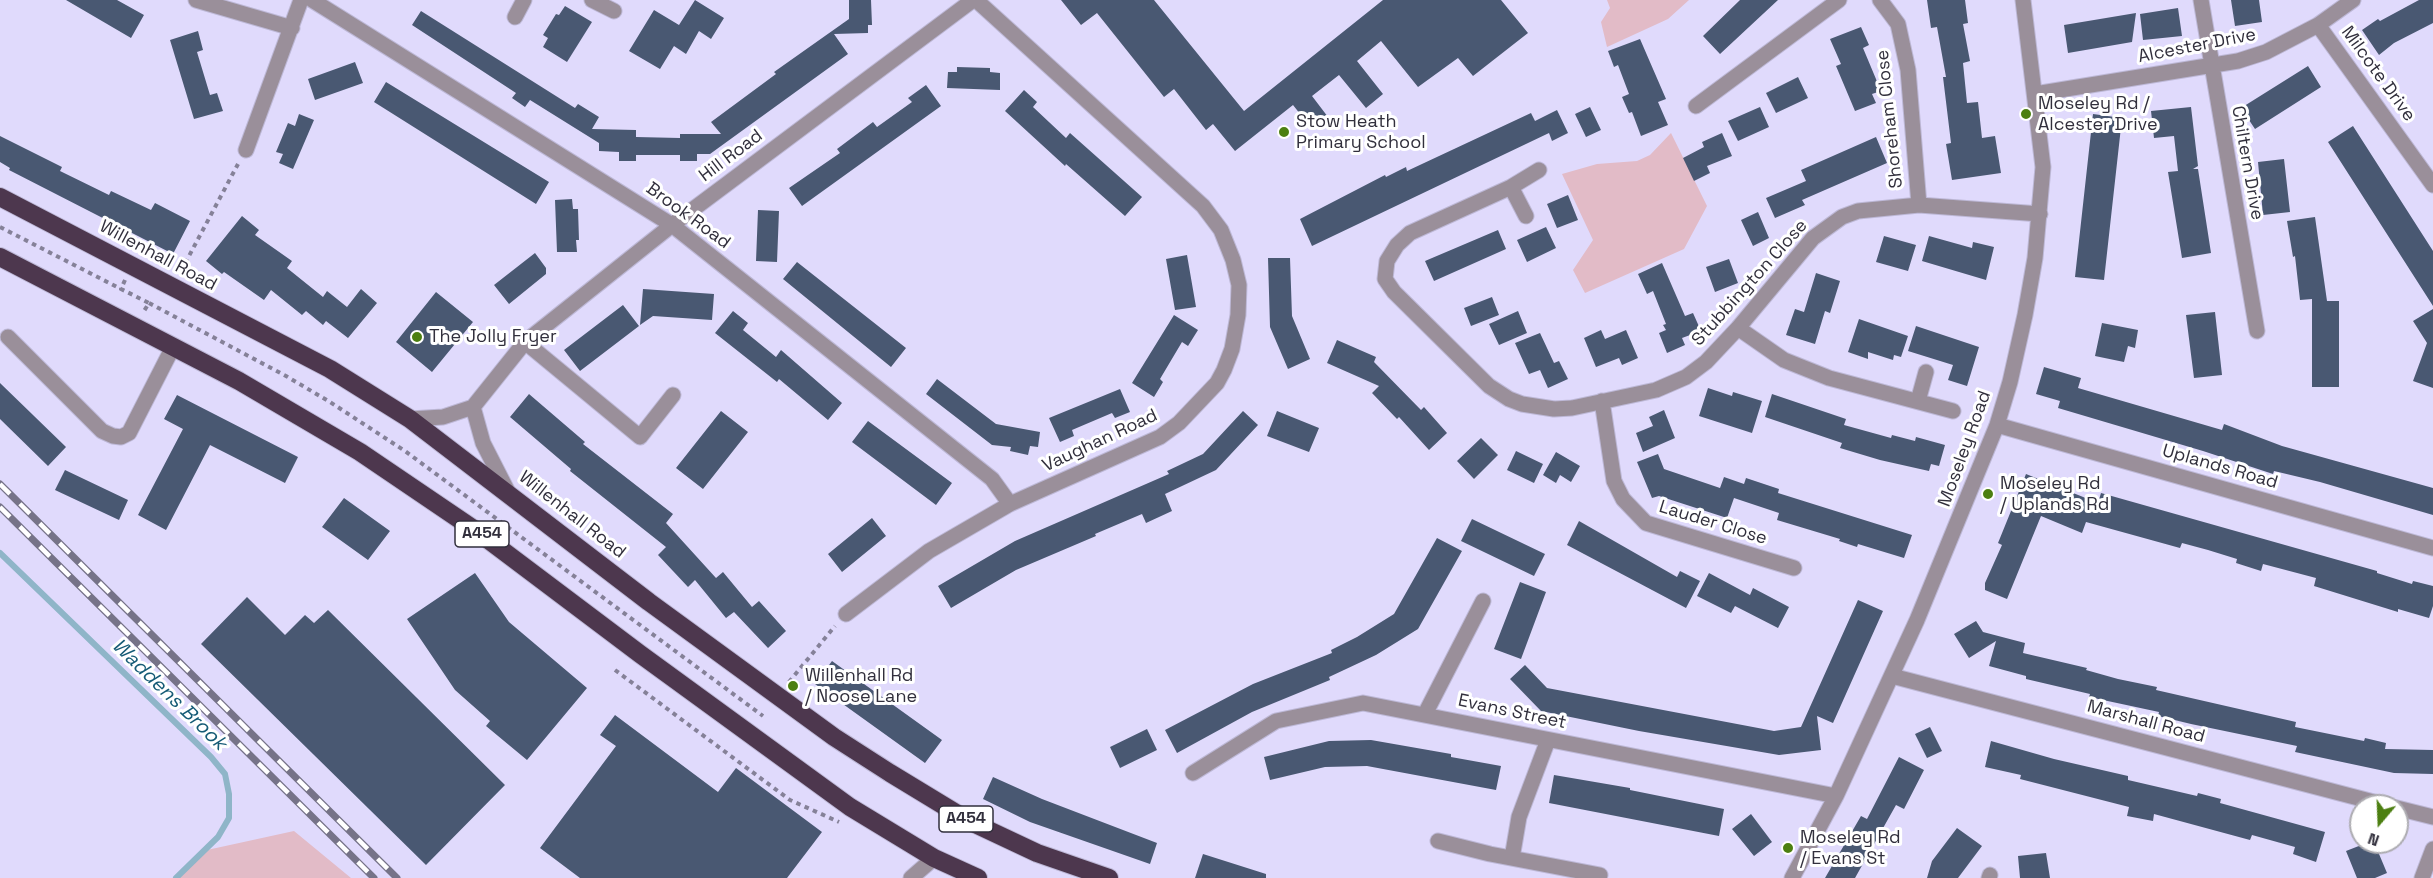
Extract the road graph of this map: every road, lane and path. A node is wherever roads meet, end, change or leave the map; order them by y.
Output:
1 (196, 0) edge
2 (301, 0) edge
3 (312, 0) edge
4 (524, 0) edge
5 (592, 0) edge
6 (974, 0) edge
7 (1839, 0) edge
8 (1880, 0) edge
9 (2023, 0) edge
10 (2201, 0) edge
11 (2354, 0) edge
12 (614, 11) dead end
13 (515, 17) dead end
14 (2318, 25) junction
15 (292, 28) junction
16 (2211, 66) junction
17 (2035, 94) junction
18 (1696, 106) dead end
19 (246, 150) joint
20 (1539, 170) dead end
21 (2431, 177) edge
22 (1511, 187) junction
23 (0, 197) edge
24 (1919, 205) junction
25 (2040, 214) junction
26 (1526, 216) dead end
27 (672, 225) junction
28 (0, 227) edge
29 (0, 257) edge
30 (170, 268) dead end
31 (121, 289) dead end
32 (1738, 328) junction
33 (2257, 331) dead end
34 (8, 337) dead end
35 (525, 342) junction
36 (173, 346) junction
37 (1926, 372) dead end
38 (673, 395) dead end
39 (1602, 401) junction
40 (1918, 401) junction
41 (473, 407) junction
42 (1953, 411) dead end
43 (410, 419) junction
44 (1997, 424) junction
45 (508, 492) junction
46 (1010, 504) junction
47 (2433, 548) edge
48 (1794, 568) dead end
49 (1483, 602) dead end
50 (846, 614) dead end
51 (615, 670) dead end
52 (1892, 676) junction
53 (1425, 714) junction
54 (1548, 740) junction
55 (712, 742) dead end
56 (1193, 773) dead end
57 (1836, 796) junction
58 (2349, 796) edge
59 (2409, 811) edge
60 (2433, 817) edge
61 (1438, 841) dead end
62 (2433, 849) edge
63 (934, 858) junction
64 (1512, 858) junction
65 (1600, 875) dead end
66 (911, 878) edge
67 (978, 878) edge
68 (1109, 878) edge
69 (1792, 878) edge
70 (2422, 878) edge

1 - 15 street
2 - 15 street
3 - 27 street, Brook Road
4 - 13 street
5 - 12 street
6 - 27 street, Hill Road
6 - 46 street, Vaughan Road
7 - 18 street
8 - 24 street, Shoreham Close
9 - 17 street, Moseley Road
10 - 16 street, Chiltern Drive
11 - 14 street, Alcester Drive
14 - 16 street, Alcester Drive
14 - 21 street, Milcote Drive
15 - 19 street
16 - 17 street, Alcester Drive
16 - 33 street, Chiltern Drive
17 - 25 street, Moseley Road
19 - 30 path
20 - 22 street, Stubbington Close
22 - 26 street
22 - 39 street, Stubbington Close
23 - 43 highway, Willenhall Road / A454
24 - 25 street, Stubbington Close
24 - 32 street, Stubbington Close
25 - 44 street, Moseley Road
27 - 35 street, Hill Road
27 - 46 street, Brook Road
28 - 31 path
29 - 36 highway, A454
32 - 39 street, Stubbington Close
32 - 40 street
34 - 36 street
35 - 38 street
35 - 41 street, Hill Road
36 - 63 highway, A454
37 - 40 street
39 - 48 street, Lauder Close
40 - 42 street
41 - 43 street
41 - 45 street
43 - 45 highway, Willenhall Road / A454
44 - 47 street, Uplands Road
44 - 52 street, Moseley Road
45 - 68 highway, Willenhall Road / A454
46 - 50 street, Vaughan Road
49 - 53 street
51 - 55 path
52 - 57 street, Moseley Road
52 - 58 street, Marshall Road
53 - 54 street, Evans Street
53 - 56 street, Evans Street
54 - 57 street, Evans Street
54 - 64 street
57 - 69 street, Moseley Road
59 - 60 street
61 - 64 street
62 - 70 street
63 - 66 street
63 - 67 highway, A454
64 - 65 street

